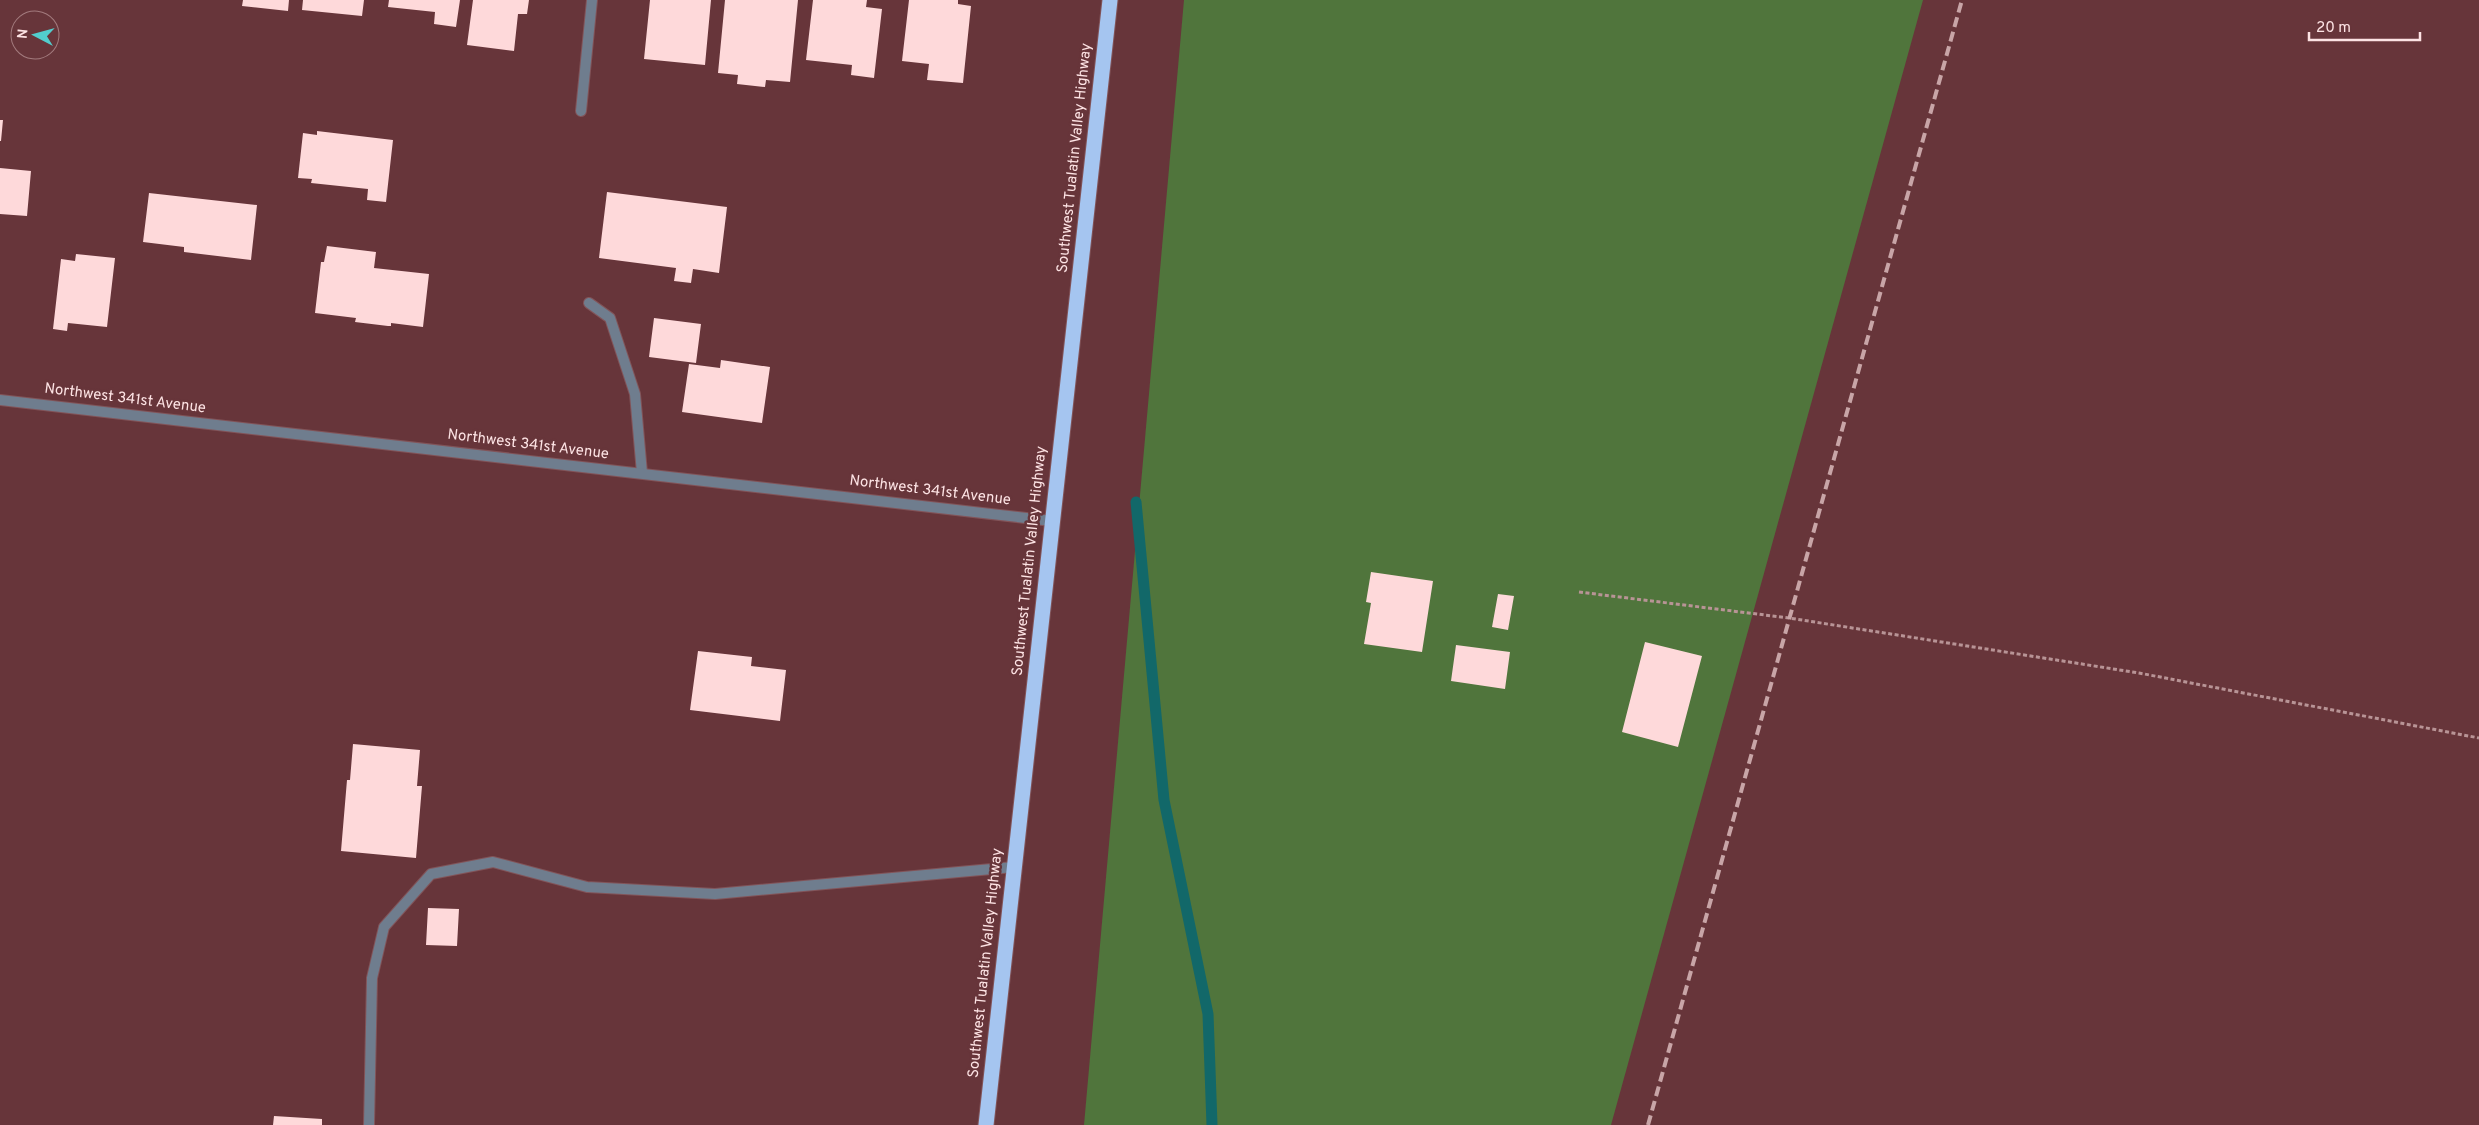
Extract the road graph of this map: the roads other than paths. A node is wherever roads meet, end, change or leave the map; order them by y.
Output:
1 (592, 0) edge
2 (1110, 0) edge
3 (581, 111) dead end
4 (589, 303) dead end
5 (0, 400) edge
6 (642, 473) junction
7 (1052, 520) junction
8 (1014, 867) junction
9 (369, 1125) edge
10 (986, 1125) edge

1 - 3 street
2 - 7 highway, Southwest Tualatin Valley Highway
4 - 6 street
5 - 6 street, Northwest 341st Avenue
6 - 7 street, Northwest 341st Avenue
7 - 8 highway, Southwest Tualatin Valley Highway
8 - 9 street
8 - 10 highway, Southwest Tualatin Valley Highway

